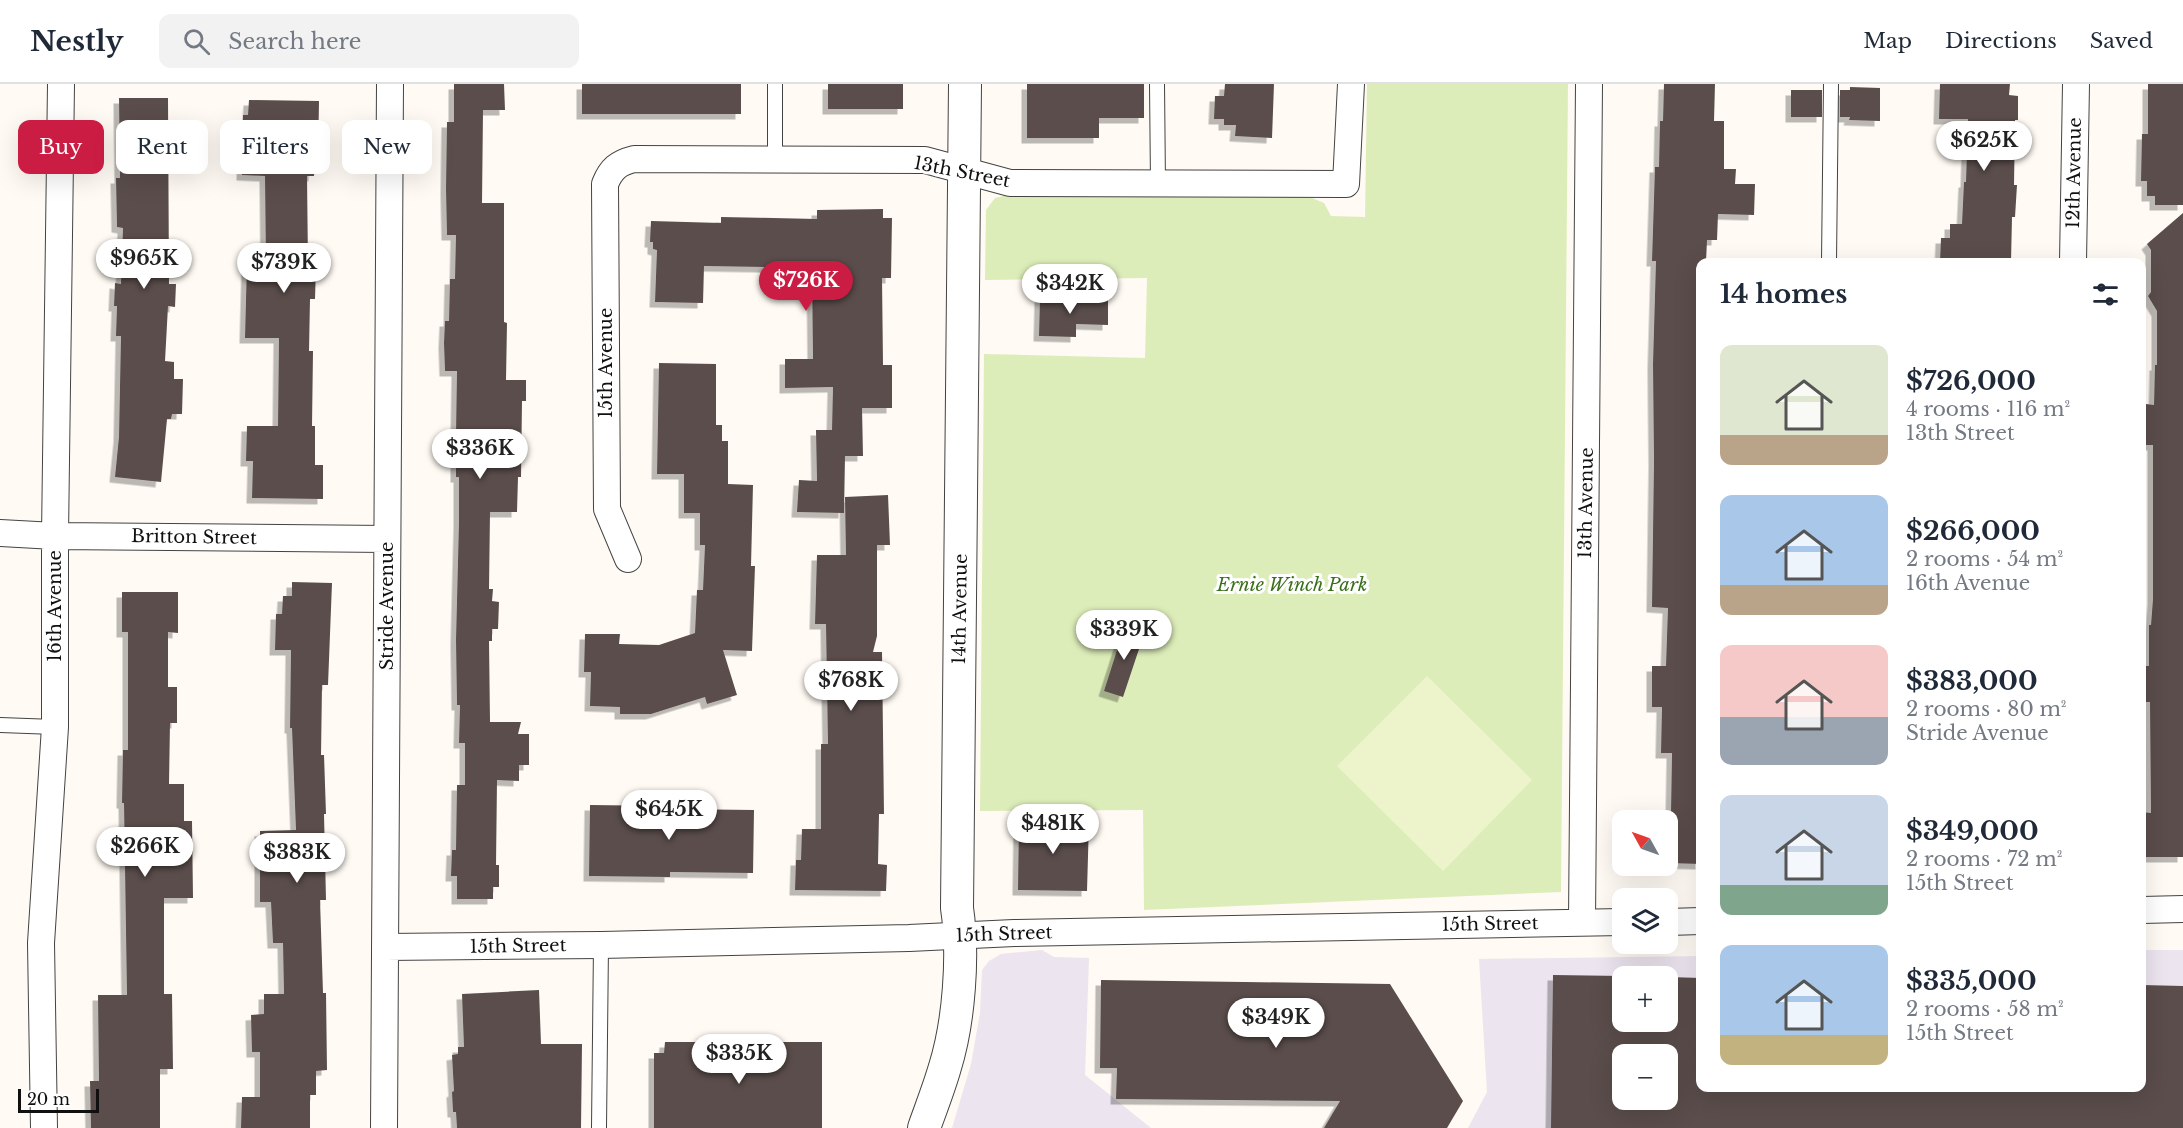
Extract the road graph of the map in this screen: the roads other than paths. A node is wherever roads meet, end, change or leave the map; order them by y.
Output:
1 (61, 84) edge
2 (390, 84) edge
3 (775, 84) edge
4 (965, 84) edge
5 (1157, 84) edge
6 (1351, 84) edge
7 (1589, 84) edge
8 (1831, 84) edge
9 (2076, 84) edge
10 (775, 160) junction
11 (615, 166) joint
12 (964, 170) junction
13 (1158, 184) junction
14 (1829, 258) edge
15 (2073, 258) edge
16 (0, 533) edge
17 (55, 536) junction
18 (387, 539) junction
19 (628, 559) dead end
20 (0, 725) edge
21 (55, 727) junction
22 (2183, 909) edge
23 (2146, 910) edge
24 (1696, 921) edge
25 (1582, 922) junction
26 (1612, 922) edge
27 (1678, 922) edge
28 (961, 936) junction
29 (601, 945) junction
30 (385, 947) junction
31 (44, 1128) edge
32 (384, 1128) edge
33 (599, 1128) edge
34 (924, 1128) edge

1 - 17 street, 16th Avenue
2 - 18 street, Stride Avenue
3 - 10 lane
4 - 12 street, 14th Avenue
5 - 13 lane
6 - 13 street, 13th Street
7 - 25 street, 13th Avenue
8 - 14 lane
9 - 15 street, 12th Avenue
10 - 11 street, 13th Street
10 - 12 street, 13th Street
11 - 19 street, 15th Avenue
12 - 13 street, 13th Street
12 - 28 street, 14th Avenue
16 - 17 street, Britton Street
17 - 18 street, Britton Street
17 - 21 street, 16th Avenue
18 - 30 street, Stride Avenue
20 - 21 lane
21 - 31 street, 16th Avenue
22 - 23 street
24 - 27 street
25 - 26 street, 15th Street
25 - 28 street, 15th Street
28 - 29 street, 15th Street
28 - 34 street, 14th Avenue
29 - 30 street, 15th Street
29 - 33 lane
30 - 32 street, Stride Avenue

